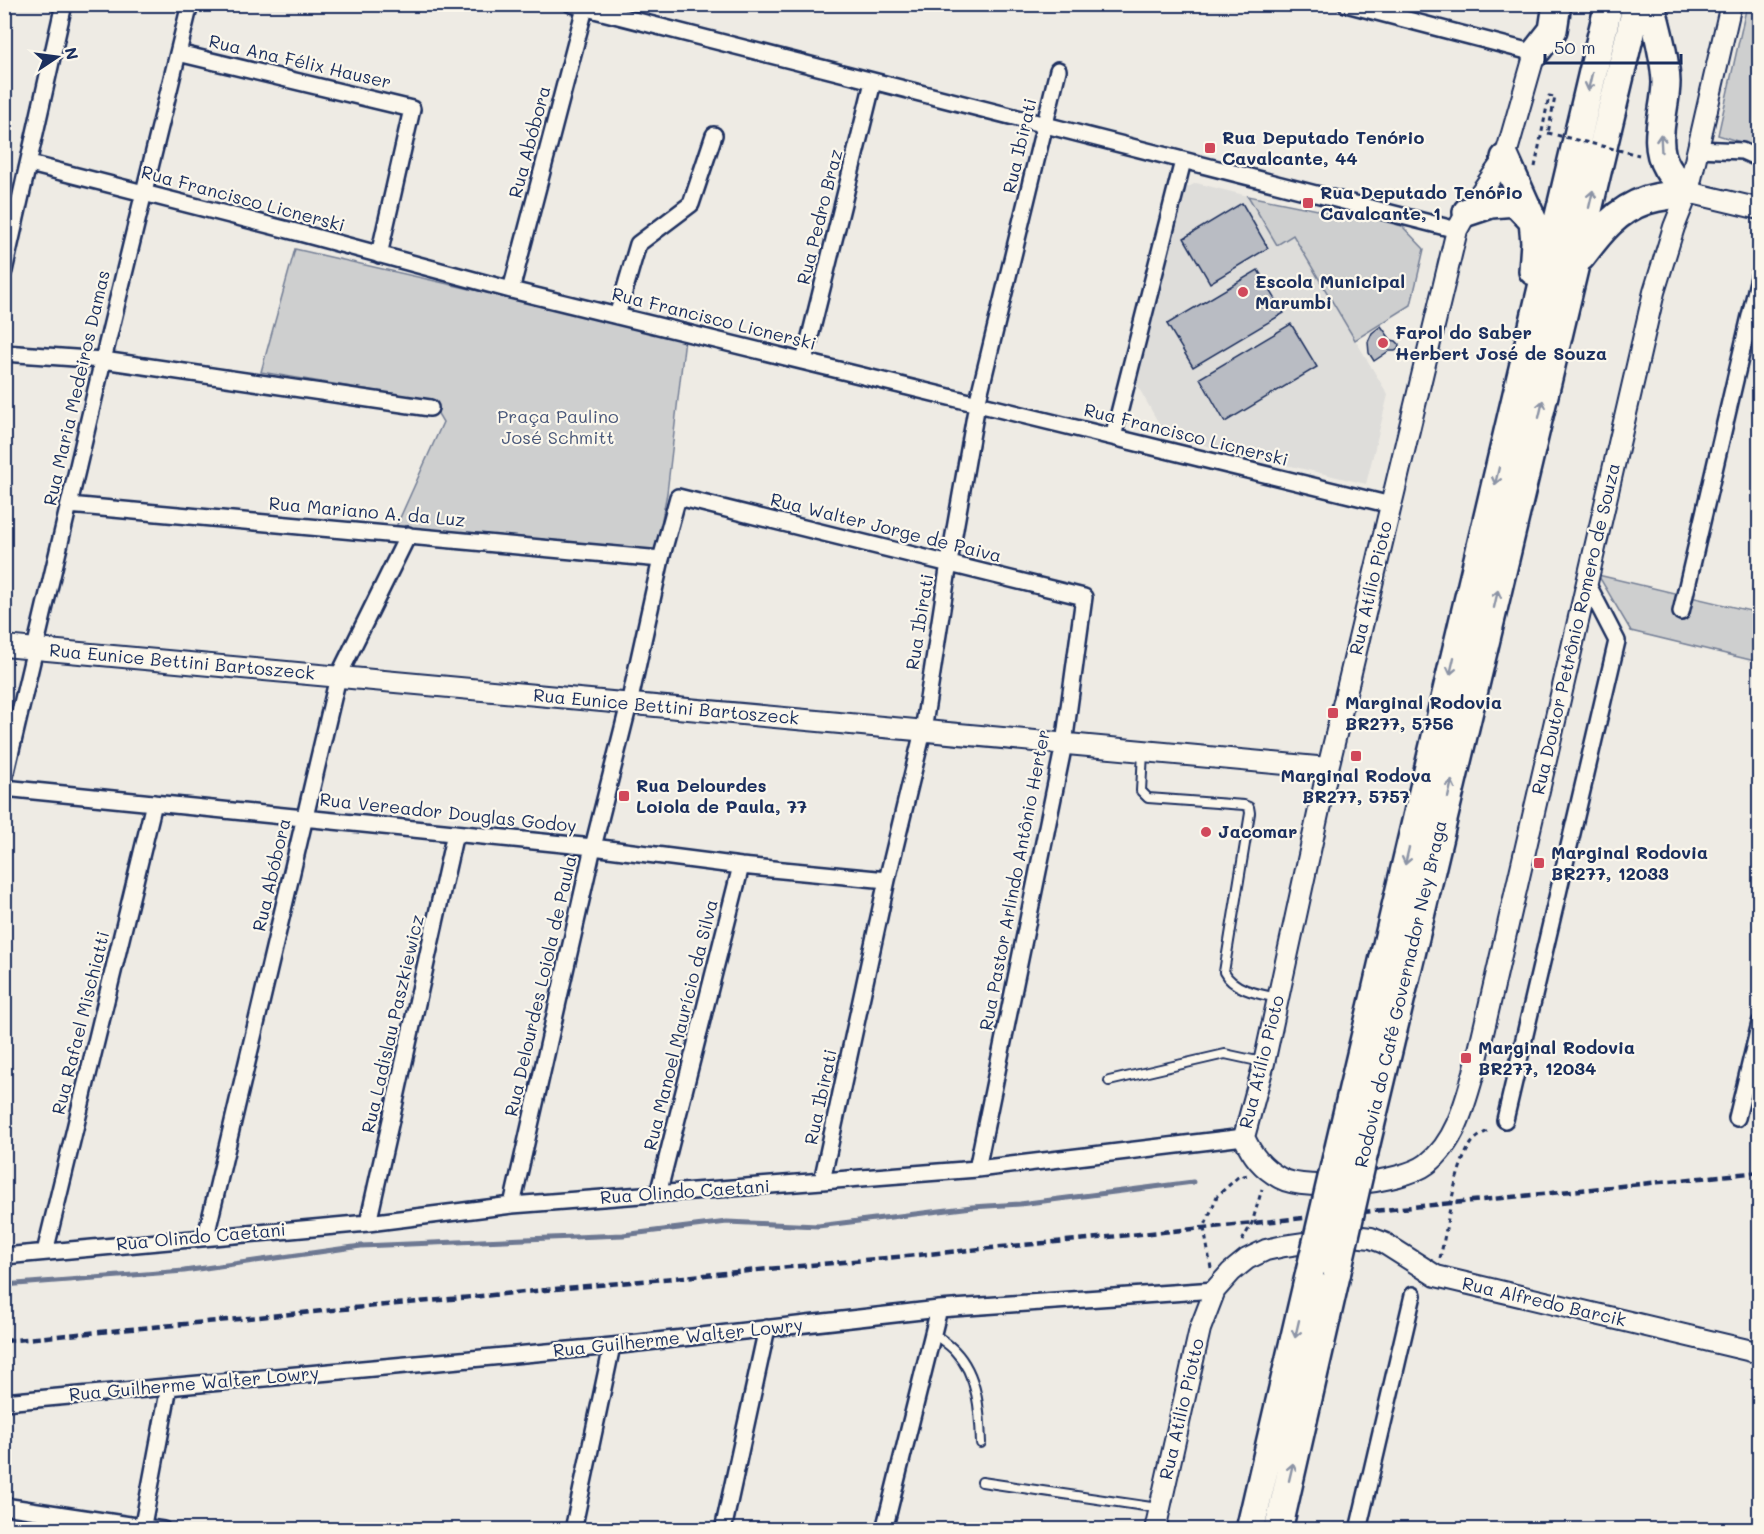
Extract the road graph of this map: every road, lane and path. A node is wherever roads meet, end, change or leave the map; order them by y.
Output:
1 (64, 4) edge
2 (190, 4) edge
3 (1346, 4) edge
4 (1557, 4) edge
5 (1609, 4) edge
6 (1637, 4) edge
7 (1651, 4) edge
8 (1731, 4) edge
9 (581, 6) edge
10 (178, 53) junction
11 (1535, 53) junction
12 (1058, 70) dead end
13 (873, 82) junction
14 (1046, 125) junction
15 (714, 135) dead end
16 (1698, 149) junction
17 (1640, 155) dead end
18 (1505, 158) junction
19 (1760, 159) edge
20 (1183, 161) junction
21 (30, 164) junction
22 (1535, 167) dead end
23 (1688, 192) junction
24 (144, 193) junction
25 (1760, 209) edge
26 (1462, 221) junction
27 (1533, 221) junction
28 (379, 255) junction
29 (1575, 266) junction
30 (4, 271) edge
31 (1760, 273) edge
32 (511, 290) junction
33 (618, 316) junction
34 (1529, 338) junction
35 (4, 353) edge
36 (103, 360) junction
37 (804, 362) junction
38 (977, 404) junction
39 (430, 408) dead end
40 (1113, 437) junction
41 (678, 497) joint
42 (69, 505) junction
43 (1391, 505) junction
44 (408, 535) junction
45 (661, 559) junction
46 (949, 563) junction
47 (1587, 583) junction
48 (1084, 597) joint
49 (1681, 612) dead end
50 (4, 646) edge
51 (35, 649) junction
52 (338, 677) junction
53 (629, 704) junction
54 (923, 731) junction
55 (1064, 744) junction
56 (1143, 751) junction
57 (1328, 768) junction
58 (4, 780) edge
59 (4, 788) edge
60 (154, 803) junction
61 (305, 818) junction
62 (455, 833) junction
63 (593, 847) junction
64 (741, 866) junction
65 (887, 880) junction
66 (1278, 998) junction
67 (1760, 1023) edge
68 (1264, 1063) junction
69 (1109, 1081) dead end
70 (1737, 1118) dead end
71 (1505, 1120) joint
72 (1244, 1137) junction
73 (1351, 1152) junction
74 (977, 1169) junction
75 (1267, 1170) junction
76 (822, 1181) junction
77 (658, 1194) junction
78 (512, 1205) junction
79 (368, 1223) junction
80 (206, 1236) junction
81 (1241, 1242) dead end
82 (45, 1252) junction
83 (4, 1256) edge
84 (1323, 1271) junction
85 (1436, 1276) junction
86 (1215, 1290) junction
87 (1413, 1295) dead end
88 (939, 1309) junction
89 (767, 1328) junction
90 (933, 1333) junction
91 (612, 1346) junction
92 (1760, 1353) edge
93 (169, 1387) junction
94 (4, 1402) edge
95 (981, 1443) dead end
96 (982, 1482) dead end
97 (4, 1506) edge
98 (1160, 1508) junction
99 (142, 1528) edge
100 (163, 1530) edge
101 (573, 1530) edge
102 (723, 1530) edge
103 (884, 1530) edge
104 (1155, 1530) edge
105 (1250, 1530) edge
106 (1278, 1530) edge
107 (1358, 1530) edge

1 - 21 street
2 - 10 street, Rua Maria Medeiros Damas
3 - 11 street
4 - 11 highway
5 -> 34 highway, Rodovia do Café Governador Ney Braga
29 -> 6 highway, Rodovia do Café Governador Ney Braga
23 -> 7 highway
8 - 16 street, Rua Doutor Petrônio Romero de Souza
9 - 13 street
9 - 32 street, Rua Abóbora
10 - 24 street, Rua Maria Medeiros Damas
10 - 28 street, Rua Ana Félix Hauser
11 - 18 street, Rua Atílio Pioto
12 - 14 street, Rua Ibirati
13 - 14 street
13 - 37 street, Rua Pedro Braz
14 - 20 street
14 - 38 street, Rua Ibirati
15 - 33 street
16 - 19 street
16 - 23 street, Rua Doutor Petrônio Romero de Souza
17 - 22 path, bridge
18 - 26 street, Rua Atílio Pioto
18 - 27 highway
20 - 26 street
20 - 40 street
21 - 24 street, Rua Francisco Licnerski
21 - 30 street
23 - 25 street
23 - 29 highway
23 - 47 street, Rua Doutor Petrônio Romero de Souza
24 - 28 street, Rua Francisco Licnerski
24 - 36 street, Rua Maria Medeiros Damas
26 - 27 highway
26 - 43 street, Rua Atílio Pioto
27 - 34 highway
28 - 32 street, Rua Francisco Licnerski
73 -> 29 highway, Rodovia do Café Governador Ney Braga
31 - 49 street
32 - 33 street, Rua Francisco Licnerski
33 - 37 street, Rua Francisco Licnerski
34 -> 73 highway, Rodovia do Café Governador Ney Braga
35 - 36 street
36 - 39 street
36 - 42 street, Rua Maria Medeiros Damas
37 - 38 street, Rua Francisco Licnerski
38 - 40 street, Rua Francisco Licnerski
38 - 46 street, Rua Ibirati
40 - 43 street, Rua Francisco Licnerski
41 - 45 street, Rua Delourdes Loiola de Paula
41 - 46 street, Rua Walter Jorge de Paiva
42 - 44 street, Rua Mariano A. da Luz
42 - 51 street, Rua Maria Medeiros Damas
43 - 57 street, Rua Atílio Pioto
44 - 45 street, Rua Mariano A. da Luz
44 - 52 street, Rua Abóbora
45 - 53 street, Rua Delourdes Loiola de Paula
46 - 48 street, Rua Walter Jorge de Paiva
46 - 54 street, Rua Ibirati
47 - 71 street
47 - 75 street, Rua Doutor Petrônio Romero de Souza
48 - 55 street, Rua Pastor Arlindo Antônio Herter
50 - 51 street, Rua Eunice Bettini Bartoszeck
51 - 52 street, Rua Eunice Bettini Bartoszeck
51 - 58 street, Rua Maria Medeiros Damas
52 - 53 street, Rua Eunice Bettini Bartoszeck
52 - 61 street, Rua Abóbora
53 - 54 street, Rua Eunice Bettini Bartoszeck
53 - 63 street, Rua Delourdes Loiola de Paula
54 - 55 street, Rua Eunice Bettini Bartoszeck
54 - 65 street, Rua Ibirati
55 - 56 street, Rua Eunice Bettini Bartoszeck
55 - 74 street, Rua Pastor Arlindo Antônio Herter
56 - 57 street, Rua Eunice Bettini Bartoszeck
56 - 66 lane
57 - 66 street, Rua Atílio Pioto
59 - 60 street, Rua Vereador Douglas Godoy
60 - 61 street, Rua Vereador Douglas Godoy
60 - 82 street, Rua Rafael Mischiatti
61 - 62 street, Rua Vereador Douglas Godoy
61 - 80 street, Rua Abóbora
62 - 63 street, Rua Vereador Douglas Godoy
62 - 79 street, Rua Ladislau Paszkiewicz
63 - 64 street, Rua Vereador Douglas Godoy
63 - 78 street, Rua Delourdes Loiola de Paula
64 - 65 street, Rua Vereador Douglas Godoy
64 - 77 street, Rua Manoel Maurício da Silva
65 - 76 street, Rua Ibirati
66 - 68 street, Rua Atílio Pioto
67 - 70 street
68 - 69 lane
68 - 72 street, Rua Atílio Pioto
71 - 85 path
72 - 74 street, Rua Olindo Caetani
72 - 75 street
73 - 84 highway, Rodovia do Café Governador Ney Braga, bridge
74 - 76 street, Rua Olindo Caetani
75 - 81 path
75 - 86 path
76 - 77 street, Rua Olindo Caetani
77 - 78 street, Rua Olindo Caetani
78 - 79 street, Rua Olindo Caetani
79 - 80 street, Rua Olindo Caetani
80 - 82 street, Rua Olindo Caetani
82 - 83 street, Rua Olindo Caetani
84 -> 105 highway, Rodovia do Café Governador Ney Braga
106 -> 84 highway, Rodovia do Café Governador Ney Braga
85 - 86 street, Rua Alfredo Barcik
85 - 92 street, Rua Alfredo Barcik
86 - 88 street, Rua Guilherme Walter Lowry
86 - 98 street, Rua Atilio Piotto
87 - 107 street
88 - 89 street, Rua Guilherme Walter Lowry
88 - 90 street
89 - 91 street, Rua Guilherme Walter Lowry
89 - 102 street
90 - 95 lane
90 - 103 street
91 - 93 street, Rua Guilherme Walter Lowry
91 - 101 street
93 - 94 street, Rua Guilherme Walter Lowry
93 - 99 street
96 - 98 lane
97 - 99 street
98 - 104 street, Rua Atilio Piotto
99 - 100 street

